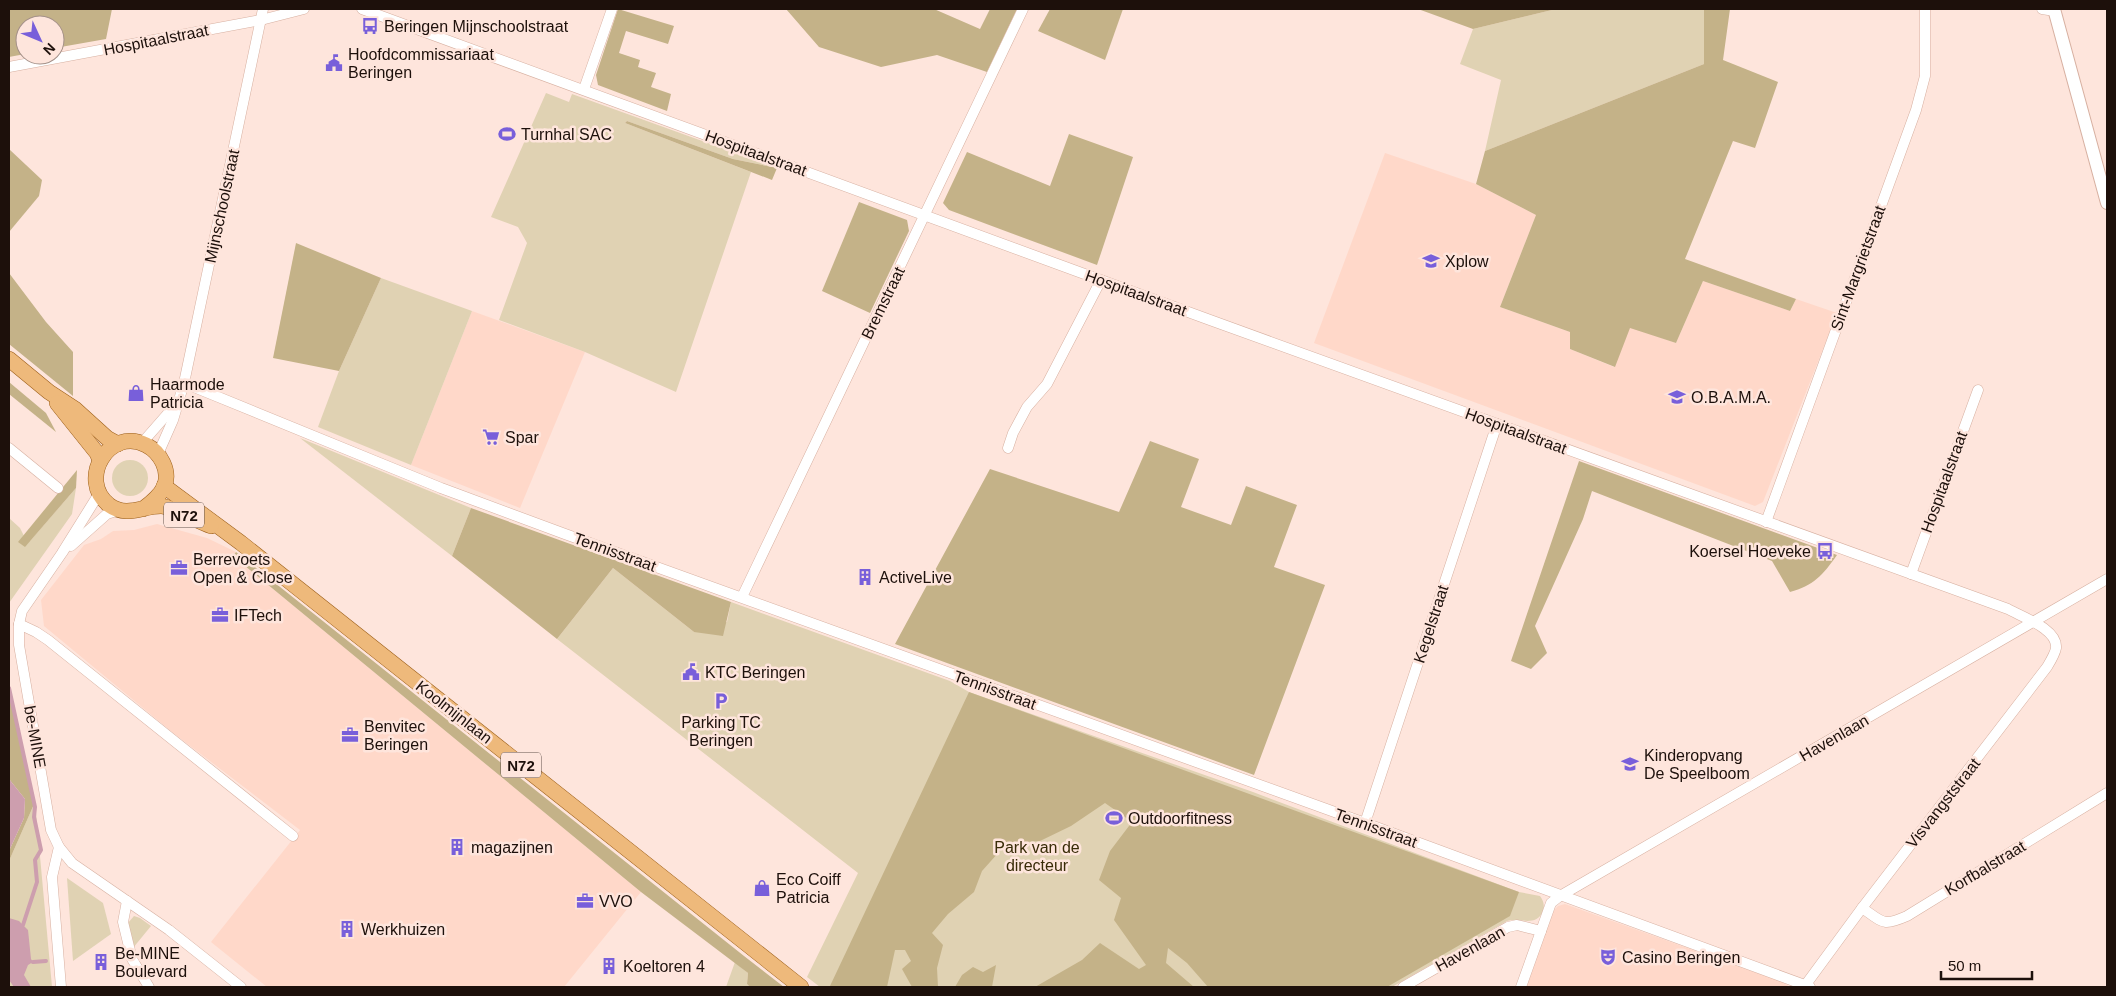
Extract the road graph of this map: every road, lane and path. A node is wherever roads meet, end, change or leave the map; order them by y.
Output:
1 (263, 9) edge
2 (304, 9) edge
3 (362, 9) edge
4 (612, 9) edge
5 (1023, 9) edge
6 (1925, 9) edge
7 (2042, 9) edge
8 (2055, 10) edge
9 (261, 20) junction
10 (9, 67) edge
11 (584, 89) junction
12 (2107, 204) edge
13 (925, 215) junction
14 (1101, 280) junction
15 (9, 359) edge
16 (184, 383) junction
17 (1978, 390) dead end
18 (49, 392) junction
19 (178, 402) junction
20 (1497, 424) junction
21 (142, 443) junction
22 (118, 444) junction
23 (9, 448) edge
24 (1008, 448) dead end
25 (158, 454) junction
26 (100, 460) junction
27 (164, 486) junction
28 (58, 488) dead end
29 (100, 492) junction
30 (144, 509) junction
31 (119, 510) junction
32 (1766, 522) junction
33 (223, 530) junction
34 (62, 553) junction
35 (1910, 574) junction
36 (2107, 579) edge
37 (742, 597) junction
38 (2032, 622) junction
39 (19, 624) junction
40 (2107, 793) edge
41 (1365, 823) junction
42 (293, 836) dead end
43 (59, 848) junction
44 (1560, 896) junction
45 (127, 902) junction
46 (1862, 908) junction
47 (1541, 931) junction
48 (62, 987) edge
49 (149, 987) edge
50 (241, 987) edge
51 (801, 987) edge
52 (1403, 987) edge
53 (1521, 987) edge
54 (1807, 987) edge

1 - 9 street, Mijnschoolstraat
2 - 9 street, Hospitaalstraat
3 - 11 street, Hospitaalstraat
4 - 11 street
5 - 13 street, Bremstraat
6 - 32 street, Sint-Margrietstraat
7 - 8 street
8 - 12 street
9 - 10 street, Hospitaalstraat
9 - 16 street, Mijnschoolstraat
11 - 13 street, Hospitaalstraat
13 - 14 street, Hospitaalstraat
13 - 37 street, Bremstraat
14 - 20 street, Hospitaalstraat
14 - 24 street
15 - 18 main road
16 - 19 street, Mijnschoolstraat
16 - 37 street, Tennisstraat
17 - 35 street, Hospitaalstraat
18 - 22 main road
18 - 26 main road
19 - 21 street, Mijnschoolstraat
19 - 25 street, Mijnschoolstraat
20 - 32 street, Hospitaalstraat
20 - 41 street, Kegelstraat
21 - 22 main road
21 - 25 main road
22 - 26 main road
23 - 28 street
25 - 27 main road, N72
26 - 29 main road
27 - 30 main road, N72
27 - 33 main road, Koolmijnlaan / N72
29 - 31 main road
29 - 34 street, Koolmijnlaan
30 - 31 main road, Koolmijnlaan / N72
30 - 33 main road, Koolmijnlaan / N72
31 - 34 street, Koolmijnlaan
32 - 35 street, Hospitaalstraat
33 - 51 main road, Koolmijnlaan / N72
34 - 39 street, Koolmijnlaan
35 - 38 street, Hospitaalstraat
36 - 38 street, Havenlaan
37 - 41 street, Tennisstraat
38 - 44 street, Havenlaan
38 - 46 street, Visvangststraat
39 - 42 street
39 - 43 street, be-MINE
40 - 46 street, Korfbalstraat
41 - 44 street, Tennisstraat
43 - 45 street, be-MINE
43 - 48 street
44 - 47 street
44 - 54 street, Tennisstraat
45 - 49 street
45 - 50 street, be-MINE
46 - 54 street, Visvangststraat
47 - 52 street, Havenlaan
47 - 53 street

